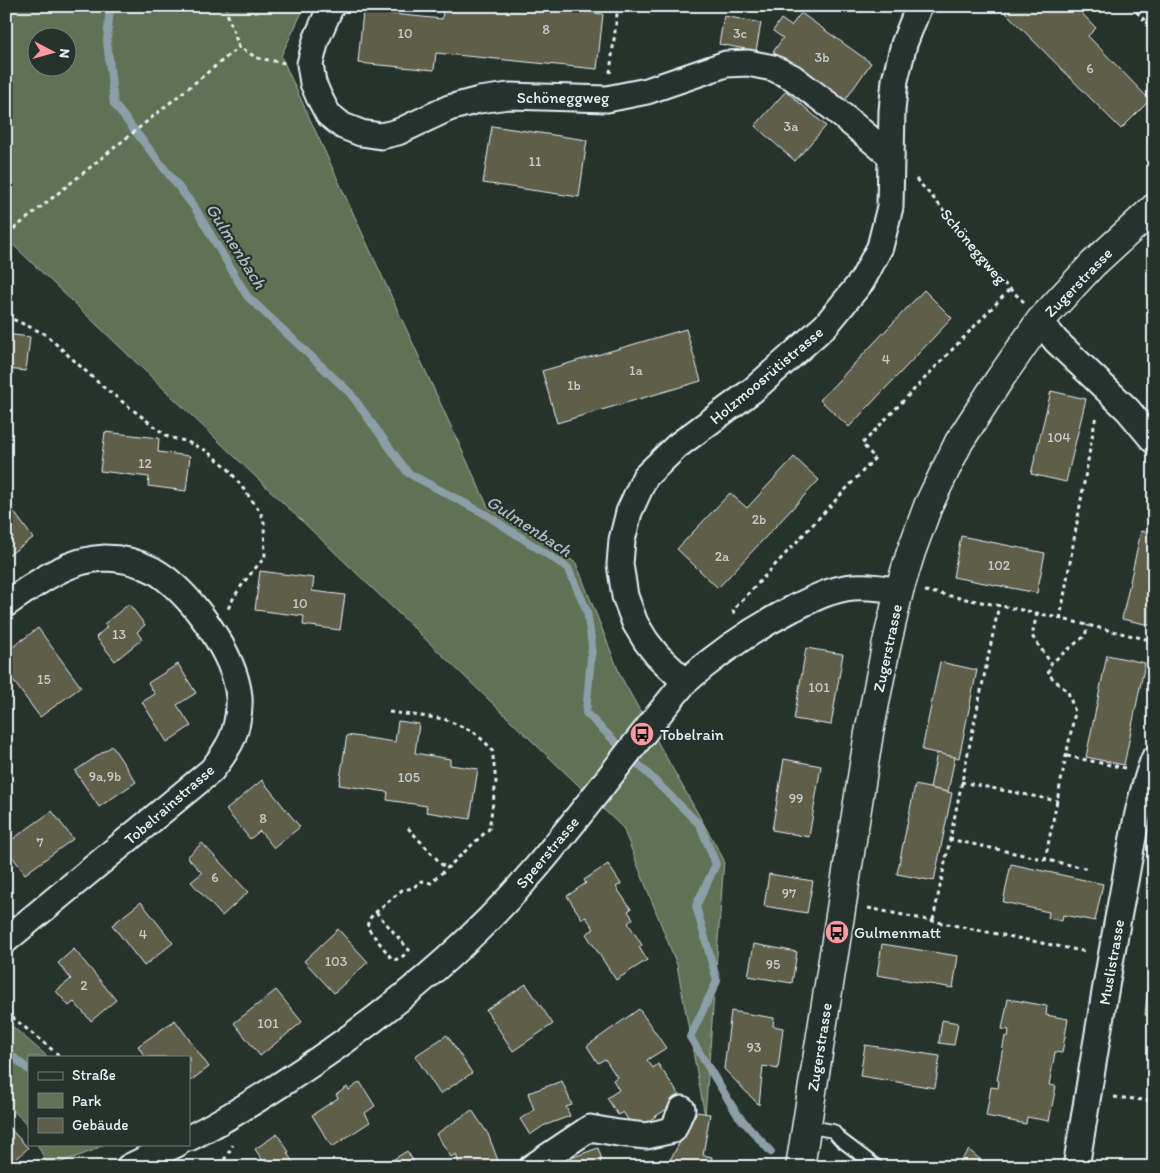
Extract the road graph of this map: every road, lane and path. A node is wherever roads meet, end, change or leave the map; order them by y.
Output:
1 (227, 6) edge
2 (331, 6) edge
3 (618, 6) edge
4 (919, 6) edge
5 (1131, 6) edge
6 (1148, 24) dead end
7 (239, 47) junction
8 (310, 64) junction
9 (607, 99) junction
10 (891, 156) junction
11 (914, 177) dead end
12 (1154, 208) edge
13 (6, 232) edge
14 (1011, 288) junction
15 (6, 316) edge
16 (1040, 321) junction
17 (1109, 390) junction
18 (1154, 441) edge
19 (911, 591) junction
20 (6, 604) edge
21 (999, 605) junction
22 (1037, 613) junction
23 (1060, 619) junction
24 (1088, 625) junction
25 (209, 628) junction
26 (738, 640) junction
27 (1154, 641) edge
28 (1051, 663) junction
29 (685, 682) junction
30 (389, 712) dead end
31 (1067, 756) junction
32 (1154, 759) edge
33 (1120, 767) dead end
34 (961, 782) junction
35 (1058, 801) junction
36 (408, 828) dead end
37 (949, 839) junction
38 (1045, 860) junction
39 (1089, 868) dead end
40 (446, 869) junction
41 (841, 904) junction
42 (376, 912) junction
43 (933, 920) junction
44 (6, 940) edge
45 (409, 950) junction
46 (1084, 951) dead end
47 (412, 954) dead end
48 (6, 1012) edge
49 (60, 1056) edge
50 (1088, 1094) junction
51 (1154, 1101) edge
52 (682, 1109) dead end
53 (806, 1126) junction
54 (190, 1137) edge
55 (173, 1146) edge
56 (129, 1167) edge
57 (532, 1167) edge
58 (800, 1167) edge
59 (877, 1167) edge
60 (1076, 1167) edge

1 - 7 path
2 - 8 street, Schöneggweg
3 - 9 path
4 - 10 street, Holzmoosrütistrasse
5 - 6 path
7 - 8 path
7 - 13 path
8 - 9 street, Schöneggweg
9 - 10 street, Schöneggweg
10 - 29 street, Holzmoosrütistrasse
11 - 14 path, Schöneggweg
12 - 16 main road, Zugerstrasse
14 - 16 path, Schöneggweg
14 - 26 path
15 - 25 path
16 - 17 street
16 - 19 main road, Zugerstrasse
17 - 18 street
17 - 23 path
19 - 21 path
19 - 26 street, Speerstrasse
19 - 41 main road, Zugerstrasse
20 - 25 street, Tobelrainstrasse
21 - 22 path
21 - 34 path
22 - 23 path
22 - 28 path
23 - 24 path
24 - 27 path
24 - 28 path
25 - 44 street, Tobelrainstrasse
26 - 29 street, Speerstrasse
28 - 31 path
29 - 54 street, Speerstrasse
30 - 40 path
31 - 33 path
31 - 35 path
32 - 50 street, Muslistrasse
34 - 35 path
34 - 37 path
35 - 38 path
36 - 40 path
37 - 38 path
37 - 43 path
38 - 39 path
40 - 42 path
41 - 43 path
41 - 53 main road, Zugerstrasse
42 - 45 path
42 - 45 path
43 - 46 path
45 - 47 path
48 - 49 path
50 - 51 path
50 - 60 street, Muslistrasse
52 - 57 street
53 - 58 main road, Zugerstrasse
53 - 59 lane
55 - 56 street

